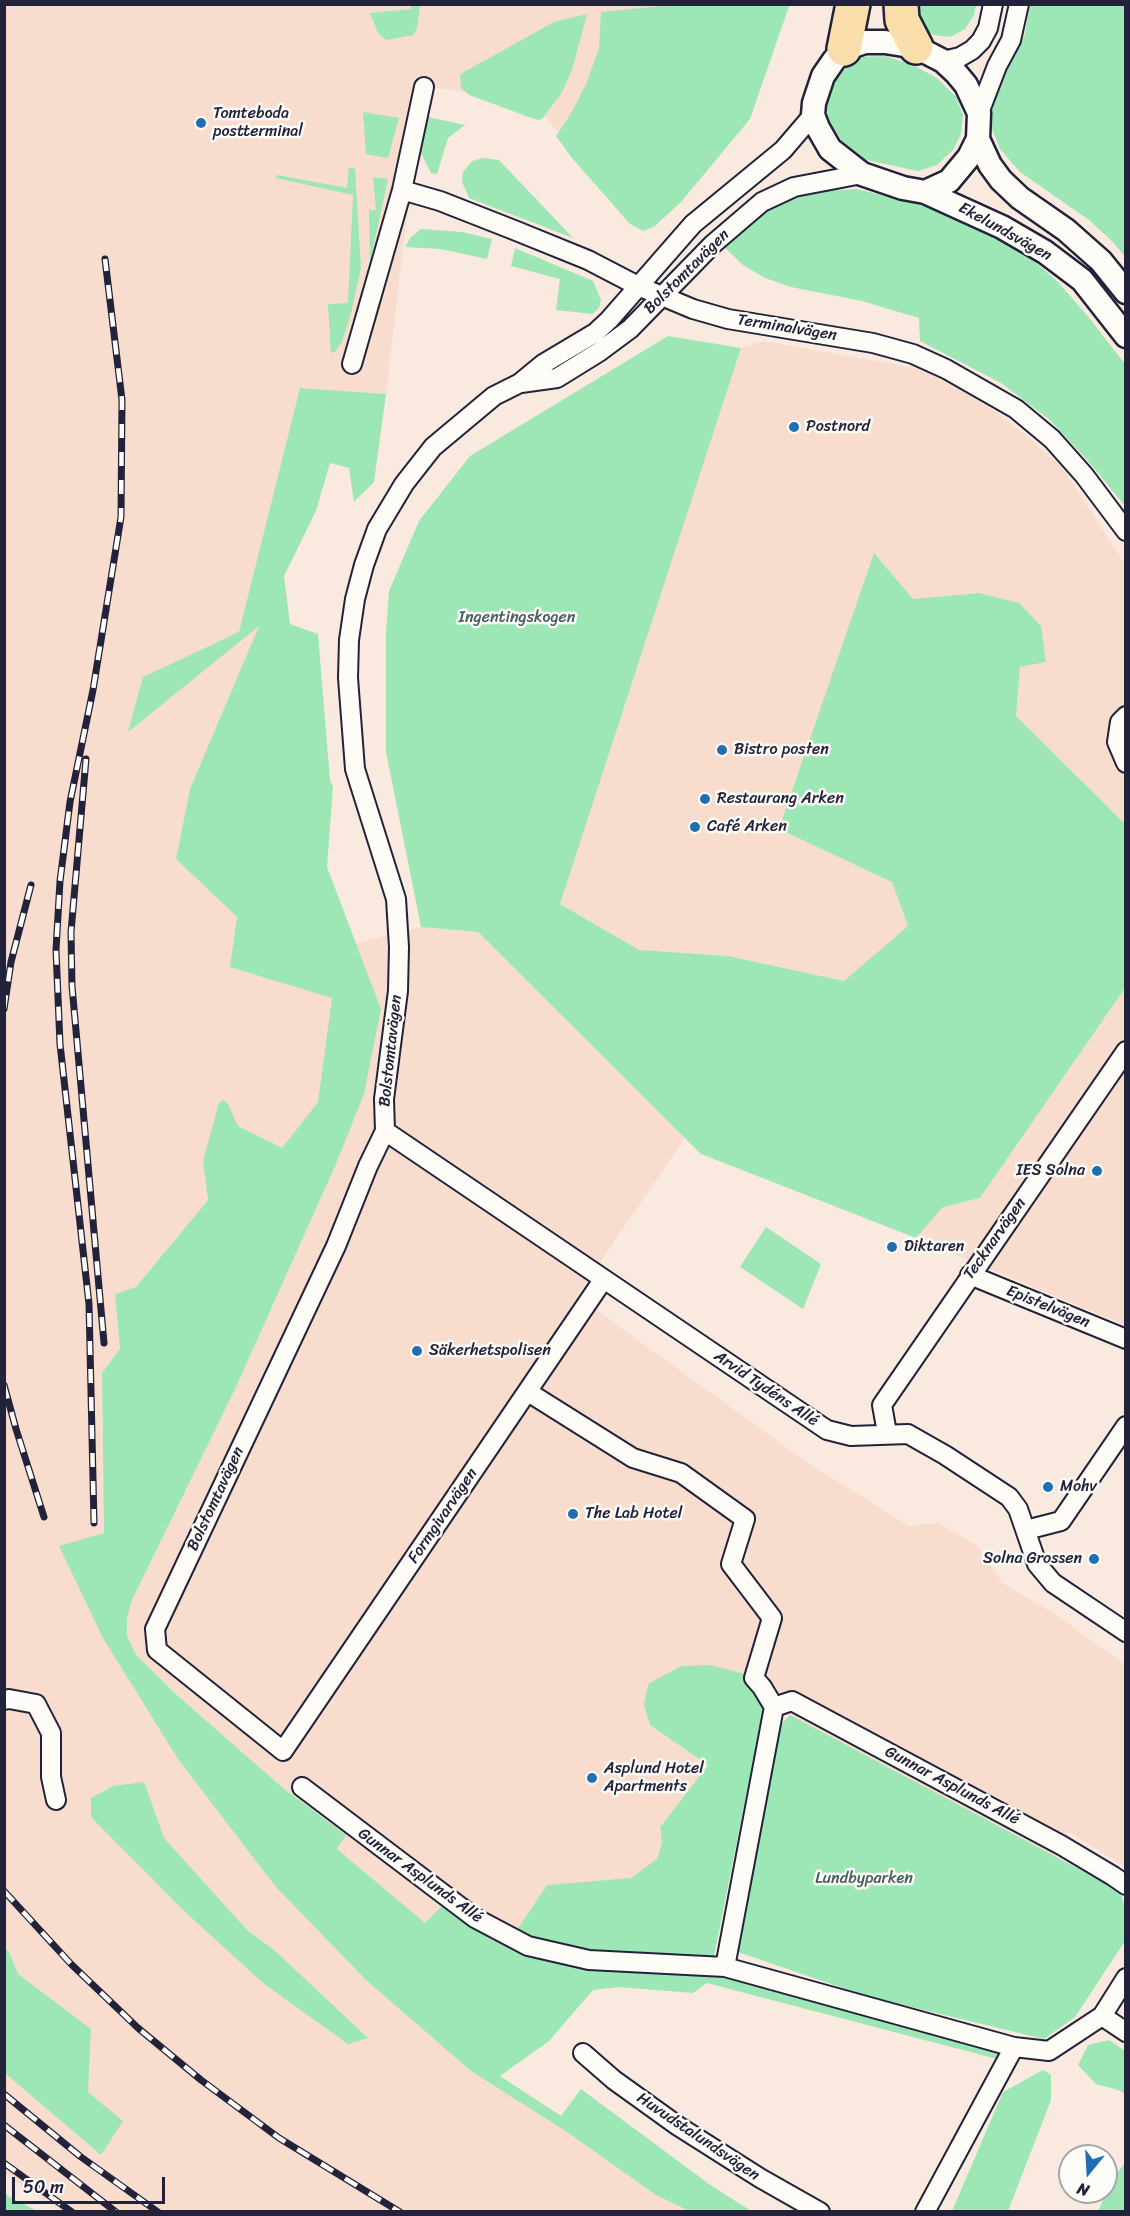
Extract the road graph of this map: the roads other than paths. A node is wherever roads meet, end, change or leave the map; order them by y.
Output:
1 (853, 4) edge
2 (901, 4) edge
3 (993, 4) edge
4 (1019, 4) edge
5 (844, 49) junction
6 (929, 54) junction
7 (424, 87) dead end
8 (979, 112) junction
9 (813, 115) junction
10 (978, 139) junction
11 (862, 174) junction
12 (402, 190) junction
13 (925, 192) junction
14 (638, 286) junction
15 (1125, 292) edge
16 (662, 297) junction
17 (1125, 336) edge
18 (352, 364) dead end
19 (520, 383) junction
20 (1125, 531) edge
21 (1125, 716) edge
22 (1125, 763) edge
23 (1125, 1051) edge
24 (385, 1131) junction
25 (970, 1275) junction
26 (603, 1280) junction
27 (1125, 1339) edge
28 (528, 1392) junction
29 (1125, 1426) edge
30 (887, 1434) junction
31 (1026, 1530) junction
32 (1125, 1632) edge
33 (4, 1700) edge
34 (774, 1707) junction
35 (283, 1751) joint
36 (302, 1787) dead end
37 (56, 1800) dead end
38 (1125, 1885) edge
39 (725, 1967) junction
40 (1125, 1978) edge
41 (1102, 2016) junction
42 (1125, 2032) edge
43 (1014, 2047) junction
44 (583, 2053) dead end
45 (820, 2211) edge
46 (925, 2211) edge

1 - 5 highway
2 - 6 highway
3 - 6 street
4 - 8 street
5 - 6 street
5 - 9 street
6 - 8 street
7 - 12 street
8 - 10 street
9 - 11 street
9 - 14 street, Bolstomtavägen
10 - 13 street
10 - 15 street, Ekelundsvägen
11 - 13 street
11 - 16 street, Bolstomtavägen
12 - 14 street, Terminalvägen
12 - 18 street
13 - 17 street, Ekelundsvägen
14 - 16 street, Terminalvägen
14 - 19 street, Bolstomtavägen
16 - 19 street, Bolstomtavägen
16 - 20 street, Terminalvägen
19 - 24 street, Bolstomtavägen
21 - 22 street
23 - 25 street, Tecknarvägen
24 - 26 street, Arvid Tydéns Allé
24 - 35 street, Bolstomtavägen
25 - 27 street, Epistelvägen
25 - 30 street, Tecknarvägen
26 - 28 street, Formgivarvägen
26 - 30 street, Arvid Tydéns Allé
28 - 34 street
28 - 35 street, Formgivarvägen
29 - 31 street
30 - 31 street, Arvid Tydéns Allé
31 - 32 street, Arvid Tydéns Allé
33 - 37 street
34 - 38 street, Gunnar Asplunds Allé
34 - 39 street
36 - 39 street, Gunnar Asplunds Allé
39 - 43 street, Gunnar Asplunds Allé
40 - 41 street, Gunnar Asplunds Allé
41 - 42 street
41 - 43 street, Gunnar Asplunds Allé
43 - 46 street
44 - 45 street, Huvudstalundsvägen

